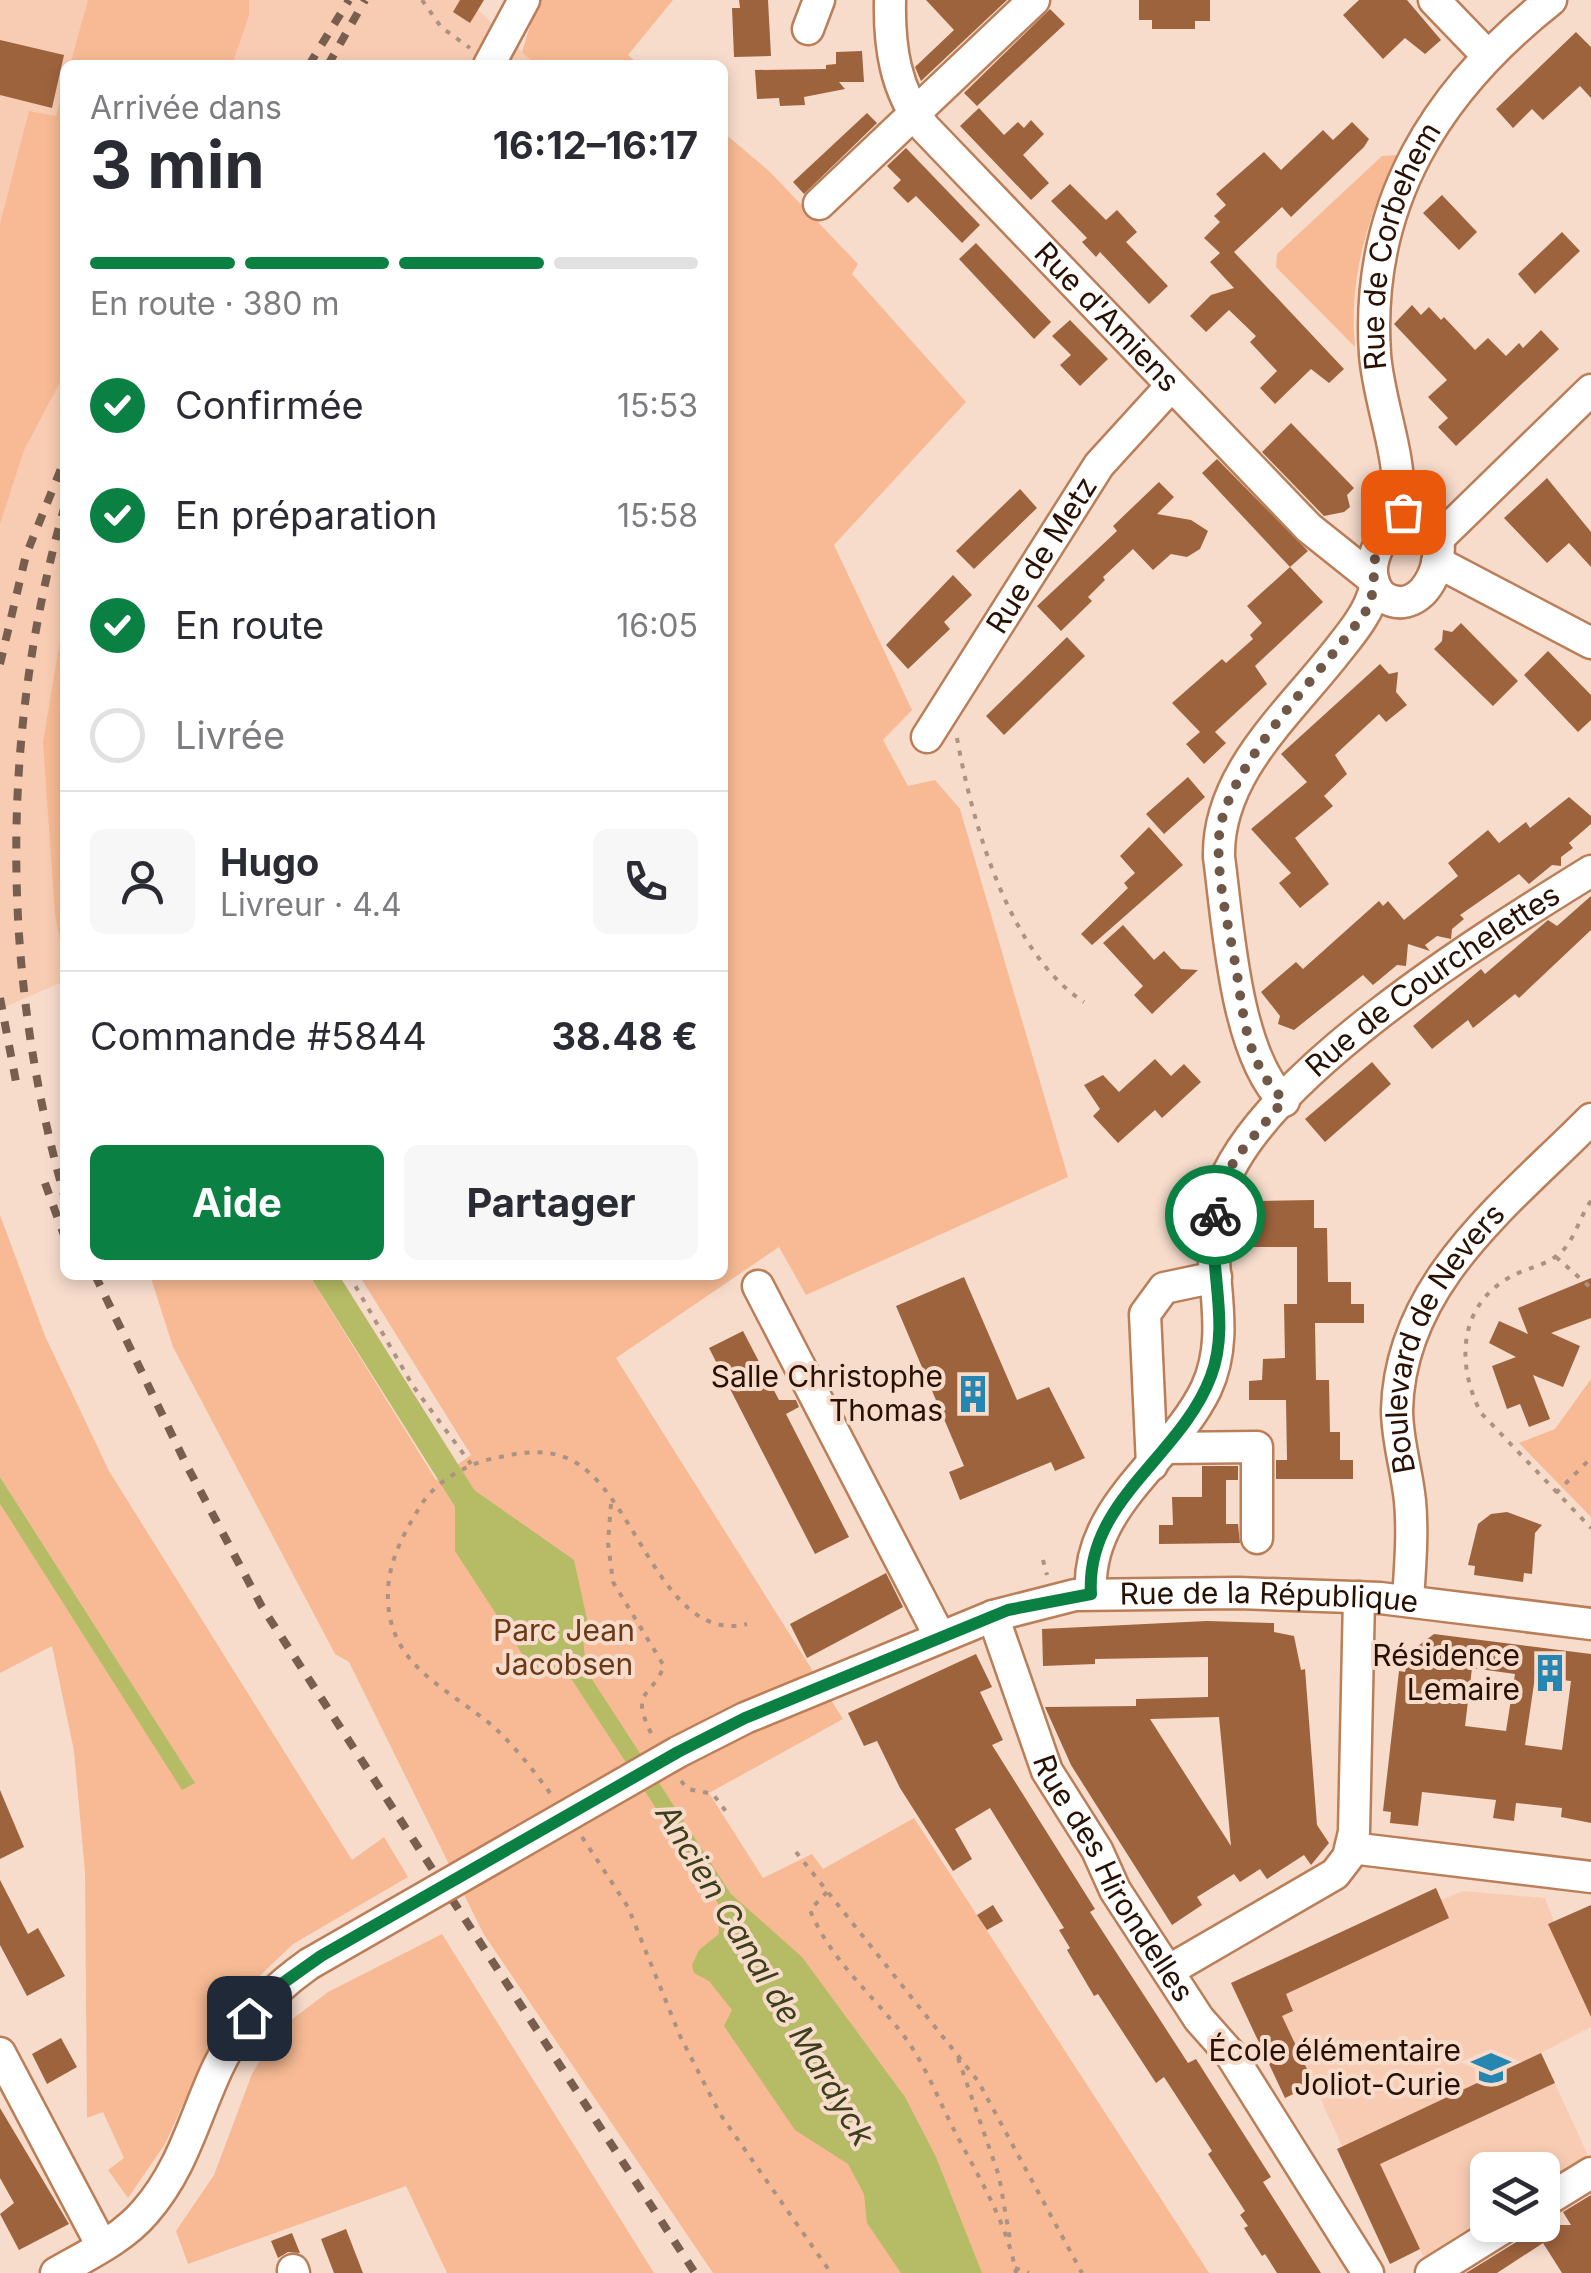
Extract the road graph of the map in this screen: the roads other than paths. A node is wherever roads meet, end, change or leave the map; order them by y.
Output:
1 (524, 0) edge
2 (890, 0) edge
3 (1034, 0) edge
4 (1434, 0) edge
5 (1551, 0) edge
6 (1487, 55) junction
7 (492, 60) edge
8 (910, 108) junction
9 (819, 204) dead end
10 (1172, 386) junction
11 (1591, 390) edge
12 (1388, 523) junction
13 (1309, 528) junction
14 (1438, 550) junction
15 (1374, 584) junction
16 (1591, 644) edge
17 (927, 737) dead end
18 (1591, 871) edge
19 (1284, 1100) junction
20 (1591, 1119) edge
21 (1216, 1277) junction
22 (758, 1286) dead end
23 (1159, 1456) junction
24 (1257, 1538) dead end
25 (1091, 1594) junction
26 (1359, 1597) junction
27 (1408, 1600) junction
28 (993, 1616) junction
29 (1591, 1624) edge
30 (940, 1637) junction
31 (1351, 1848) junction
32 (1591, 1878) edge
33 (1168, 1971) junction
34 (0, 2053) edge
35 (1591, 2173) edge
36 (1560, 2192) edge
37 (1481, 2242) edge
38 (102, 2246) junction
39 (56, 2273) edge
40 (1368, 2273) edge
41 (1432, 2273) edge

1 - 7 street
2 - 8 street
3 - 8 street
4 - 6 street
5 - 6 street, Rue de Corbehem
6 - 12 street, Rue de Corbehem
8 - 9 street
8 - 10 street, Rue d'Amiens
10 - 13 street, Rue d'Amiens
10 - 17 street, Rue de Metz
11 - 14 street
12 - 13 street
12 - 14 street
12 - 15 street, Rue de Corbehem
13 - 15 street, Rue d'Amiens
14 - 15 street
14 - 16 street
15 - 19 street, Rue de Corbehem
18 - 19 street, Rue de Courchelettes
19 - 21 street, Rue de Courchelettes
20 - 27 street, Boulevard de Nevers
21 - 23 street, Rue de Courchelettes
21 - 23 street
22 - 30 street
23 - 24 street
23 - 25 street, Rue de Courchelettes
25 - 26 street, Rue de la République
25 - 28 street, Rue de la République
26 - 27 street, Rue de la République
26 - 31 street
27 - 29 street, Rue de la République
28 - 30 street, Rue de la République
28 - 33 street, Rue des Hirondelles
30 - 38 street, Rue de la République, bridge
31 - 32 street
31 - 33 street
33 - 40 street, Rue des Hirondelles
34 - 38 street
35 - 36 street
37 - 41 street
38 - 39 street, Rue de la République

